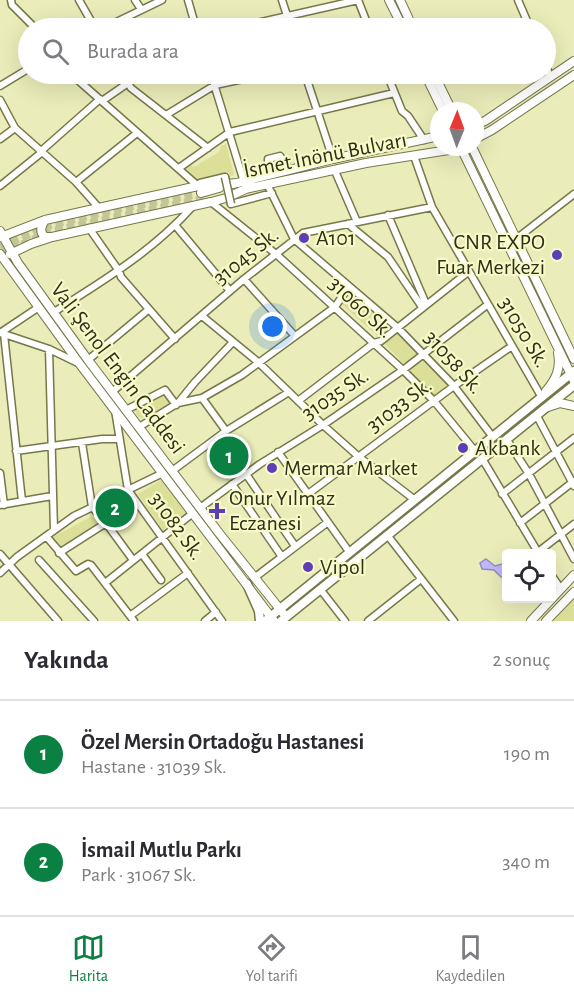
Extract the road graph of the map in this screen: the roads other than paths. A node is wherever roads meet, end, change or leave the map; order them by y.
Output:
1 (11, 0) edge
2 (80, 0) edge
3 (135, 0) edge
4 (162, 0) edge
5 (188, 0) edge
6 (282, 0) edge
7 (358, 0) edge
8 (389, 0) edge
9 (400, 0) edge
10 (518, 0) edge
11 (141, 9) junction
12 (287, 17) junction
13 (25, 18) edge
14 (90, 18) edge
15 (123, 18) edge
16 (193, 18) edge
17 (282, 18) edge
18 (365, 18) edge
19 (398, 18) edge
20 (408, 18) edge
21 (526, 18) edge
22 (574, 61) edge
23 (556, 73) edge
24 (18, 75) edge
25 (574, 75) edge
26 (83, 84) edge
27 (124, 84) edge
28 (129, 84) edge
29 (220, 84) edge
30 (308, 84) edge
31 (391, 84) edge
32 (430, 84) edge
33 (439, 84) edge
34 (540, 84) edge
35 (215, 85) junction
36 (0, 86) edge
37 (394, 93) junction
38 (0, 100) edge
39 (101, 100) junction
40 (439, 102) edge
41 (448, 102) edge
42 (317, 111) junction
43 (166, 115) junction
44 (484, 121) edge
45 (15, 128) junction
46 (230, 132) junction
47 (137, 133) junction
48 (484, 134) edge
49 (430, 138) edge
50 (0, 139) edge
51 (424, 140) junction
52 (208, 148) junction
53 (40, 152) junction
54 (430, 153) edge
55 (414, 156) junction
56 (466, 156) edge
57 (467, 156) edge
58 (333, 159) junction
59 (179, 168) junction
60 (290, 170) junction
61 (335, 171) junction
62 (269, 175) junction
63 (76, 182) junction
64 (243, 184) junction
65 (267, 184) junction
66 (0, 186) edge
67 (200, 190) junction
68 (272, 193) junction
69 (574, 194) edge
70 (212, 202) junction
71 (192, 207) junction
72 (432, 207) junction
73 (99, 208) junction
74 (388, 215) junction
75 (45, 220) junction
76 (357, 222) junction
77 (348, 224) junction
78 (175, 225) junction
79 (89, 228) junction
80 (1, 235) edge
81 (52, 237) junction
82 (516, 239) junction
83 (294, 240) junction
84 (13, 252) junction
85 (276, 254) junction
86 (1, 258) edge
87 (119, 271) junction
88 (468, 272) junction
89 (244, 279) junction
90 (349, 286) junction
91 (231, 291) junction
92 (487, 305) junction
93 (424, 306) junction
94 (335, 307) junction
95 (39, 308) junction
96 (148, 310) junction
97 (54, 312) junction
98 (202, 316) junction
99 (398, 328) junction
100 (1, 333) edge
101 (294, 335) junction
102 (559, 338) junction
103 (174, 339) junction
104 (233, 342) junction
105 (374, 343) junction
106 (574, 344) edge
107 (512, 346) junction
108 (49, 349) junction
109 (424, 354) junction
110 (574, 359) edge
111 (88, 360) junction
112 (258, 362) junction
113 (79, 363) junction
114 (403, 370) junction
115 (573, 378) edge
116 (454, 386) junction
117 (112, 392) junction
118 (289, 392) junction
119 (543, 395) junction
120 (202, 398) junction
121 (434, 400) junction
122 (298, 401) junction
123 (177, 404) junction
124 (574, 406) edge
125 (546, 408) junction
126 (115, 410) junction
127 (126, 410) junction
128 (537, 416) junction
129 (323, 425) junction
130 (139, 427) junction
131 (226, 431) junction
132 (492, 436) junction
133 (574, 438) edge
134 (118, 439) junction
135 (507, 440) junction
136 (82, 443) junction
137 (51, 446) junction
138 (16, 451) junction
139 (475, 451) junction
140 (278, 452) junction
141 (555, 452) junction
142 (359, 457) junction
143 (483, 460) junction
144 (172, 471) junction
145 (0, 473) edge
146 (163, 473) junction
147 (246, 474) junction
148 (529, 474) junction
149 (573, 483) edge
150 (232, 484) junction
151 (128, 490) junction
152 (308, 494) junction
153 (502, 494) junction
154 (52, 496) junction
155 (415, 500) junction
156 (22, 501) junction
157 (2, 505) edge
158 (545, 505) junction
159 (92, 507) junction
160 (196, 511) junction
161 (328, 522) junction
162 (106, 523) junction
163 (520, 523) junction
164 (574, 524) edge
165 (54, 530) junction
166 (561, 534) junction
167 (46, 536) junction
168 (388, 536) junction
169 (162, 537) junction
170 (295, 546) junction
171 (536, 549) edge
172 (543, 549) edge
173 (59, 553) junction
174 (350, 553) junction
175 (0, 554) edge
176 (142, 554) junction
177 (282, 556) junction
178 (574, 559) edge
179 (39, 560) dead end
180 (133, 560) junction
181 (9, 565) junction
182 (0, 573) edge
183 (188, 573) junction
184 (574, 575) edge
185 (422, 579) junction
186 (161, 580) dead end
187 (250, 581) junction
188 (556, 582) edge
189 (105, 583) junction
190 (320, 589) junction
191 (561, 589) junction
192 (574, 592) edge
193 (280, 609) junction
194 (216, 612) junction
195 (132, 618) edge
196 (267, 620) edge
197 (286, 620) edge
198 (58, 621) edge
199 (94, 621) edge
200 (206, 621) edge
201 (222, 621) edge
202 (345, 621) edge
203 (368, 621) edge
204 (454, 621) edge
205 (531, 621) edge
206 (546, 621) edge

1 - 13 street
2 - 14 street
3 - 11 street
4 - 11 street
5 - 16 street
6 - 12 street
7 - 12 street
7 - 18 street
8 - 19 main road
9 - 20 main road
10 - 21 street
11 - 15 street
12 - 17 street
22 - 23 main road
24 - 36 street
25 - 48 main road
26 - 39 street
27 - 39 street
28 - 43 street
29 - 35 street
30 - 42 street
31 - 37 street
32 - 40 main road
33 - 41 main road
34 - 44 main road
35 - 43 street
35 - 46 street
37 - 42 street
37 - 51 street
38 - 45 street
39 - 47 street
39 - 53 street
42 - 46 street
42 - 58 street
43 - 52 street
45 - 50 street
45 - 53 street
46 - 52 street
46 - 64 street
47 - 59 street
47 - 63 street
49 - 51 main road, İsmet İnönü Bulvarı
51 - 58 main road, İsmet İnönü Bulvarı
52 - 59 street
53 - 63 street
53 - 66 street
54 - 55 main road, İsmet İnönü Bulvarı
55 - 61 main road, İsmet İnönü Bulvarı
55 - 72 street, 31050 Sk.
56 - 102 main road
57 - 82 main road
58 - 60 main road, İsmet İnönü Bulvarı
59 - 67 street
60 - 62 main road, İsmet İnönü Bulvarı
60 - 62 street
61 - 65 main road, İsmet İnönü Bulvarı
61 - 76 street
62 - 64 main road, İsmet İnönü Bulvarı
63 - 73 street
64 - 65 main road, İsmet İnönü Bulvarı
64 - 67 main road, İsmet İnönü Bulvarı
64 - 70 main road
65 - 68 street, 31058 Sk.
67 - 68 street, bridge
67 - 73 main road, İsmet İnönü Bulvarı
68 - 83 street, 31058 Sk.
69 - 82 street
70 - 71 main road
70 - 85 street, 31060 Sk.
71 - 78 street
71 - 79 main road
72 - 74 street, 31045 Sk.
72 - 88 street, 31050 Sk.
73 - 75 main road, İsmet İnönü Bulvarı
74 - 76 street, 31045 Sk.
74 - 93 street
75 - 80 main road, İsmet İnönü Bulvarı
75 - 81 main road
76 - 77 street, 31045 Sk.
77 - 83 street, 31045 Sk.
77 - 93 street
78 - 87 street
78 - 91 street
79 - 81 main road
79 - 87 street
80 - 84 main road, Vali Şenol Engin Caddesi
81 - 84 main road
82 - 102 main road
83 - 85 street, 31045 Sk.
83 - 90 street, 31058 Sk.
84 - 86 main road
84 - 97 main road, Vali Şenol Engin Caddesi
85 - 89 street, 31045 Sk.
85 - 94 street, 31060 Sk.
86 - 95 main road, Vali Şenol Engin Caddesi
87 - 96 street
87 - 97 street
88 - 92 street, 31050 Sk.
88 - 93 street
89 - 91 street, 31045 Sk.
89 - 101 street
90 - 94 street
90 - 99 street, 31058 Sk.
91 - 98 street, 31045 Sk.
92 - 107 street, 31050 Sk.
92 - 109 street, 31035 Sk.
93 - 99 street
94 - 101 street
94 - 105 street, 31060 Sk.
95 - 100 street
95 - 113 main road, Vali Şenol Engin Caddesi
96 - 103 street
96 - 111 street
97 - 111 main road, Vali Şenol Engin Caddesi
98 - 103 street, 31045 Sk.
98 - 104 street
99 - 105 street
99 - 109 street, 31058 Sk.
100 - 108 street
100 - 138 street
101 - 112 street
102 - 106 main road
102 - 110 main road
102 - 115 main road
102 - 119 main road
103 - 117 street, 31045 Sk.
104 - 112 street
104 - 123 street
105 - 114 street, 31060 Sk.
105 - 122 street
107 - 116 street, 31033 Sk.
107 - 119 street, 31050 Sk.
108 - 113 street
108 - 137 street
109 - 114 street, 31035 Sk.
109 - 116 street, 31058 Sk.
111 - 117 main road, Vali Şenol Engin Caddesi
112 - 118 street
112 - 120 street
113 - 126 main road, Vali Şenol Engin Caddesi
114 - 121 street, 31060 Sk.
114 - 129 street, 31035 Sk.
115 - 119 highway
115 - 125 highway
116 - 121 street, 31033 Sk.
116 - 132 street, 31058 Sk.
117 - 127 main road, Vali Şenol Engin Caddesi
118 - 122 street
118 - 131 street
119 - 132 highway
120 - 123 street
120 - 131 street
121 - 139 street, 31060 Sk.
121 - 142 street, 31033 Sk.
122 - 129 street
123 - 127 street
123 - 130 street
124 - 125 main road
125 - 128 highway
126 - 134 street, 31082 Sk.
126 - 146 main road, Vali Şenol Engin Caddesi
127 - 130 main road, Vali Şenol Engin Caddesi
128 - 135 highway
128 - 141 street
129 - 140 street, 31035 Sk.
129 - 142 street
130 - 144 main road, Vali Şenol Engin Caddesi
131 - 144 street
132 - 139 highway
133 - 141 street
134 - 136 street
134 - 151 street, 31082 Sk.
135 - 143 highway
135 - 148 street
136 - 137 street
136 - 159 street
137 - 138 street
137 - 154 street
138 - 156 street
139 - 155 highway
140 - 147 street, 31035 Sk.
140 - 152 street
141 - 148 street
141 - 149 street
142 - 152 street, 31033 Sk.
142 - 155 street
143 - 153 street
143 - 168 highway
144 - 160 main road, Vali Şenol Engin Caddesi
145 - 157 street
146 - 151 street
146 - 160 main road, Vali Şenol Engin Caddesi
147 - 150 street, 31035 Sk.
147 - 170 street
148 - 153 street
148 - 158 street
149 - 158 street
150 - 160 street, 31035 Sk.
150 - 177 street
151 - 159 street
151 - 169 street, 31082 Sk.
152 - 161 street
153 - 163 street
154 - 156 street
154 - 165 street
155 - 174 highway
156 - 157 street
158 - 163 street
158 - 166 street
159 - 162 street
159 - 165 street
160 - 169 street, 31035 Sk.
160 - 187 main road, Vali Şenol Engin Caddesi
161 - 170 street
161 - 174 street
162 - 173 street
162 - 180 street
163 - 171 street
164 - 166 street
165 - 167 street
166 - 172 street
166 - 178 street
167 - 173 street
167 - 181 street
168 - 185 street
168 - 190 highway
169 - 176 street, 31035 Sk.
169 - 183 street, 31082 Sk.
170 - 177 street
173 - 189 street
174 - 193 highway
175 - 181 street
176 - 180 street, 31035 Sk.
176 - 186 street
177 - 187 street
179 - 199 street
180 - 189 street, 31035 Sk.
181 - 182 street
181 - 198 street
183 - 194 street, 31082 Sk.
183 - 195 street
184 - 191 main road
185 - 203 street
185 - 204 street
187 - 193 main road, Vali Şenol Engin Caddesi
187 - 196 highway
188 - 191 street
189 - 195 street
190 - 197 highway
190 - 202 street
191 - 205 main road
192 - 206 main road
193 - 196 highway
193 - 197 main road, Vali Şenol Engin Caddesi
194 - 200 street
194 - 201 street, 31082 Sk.

